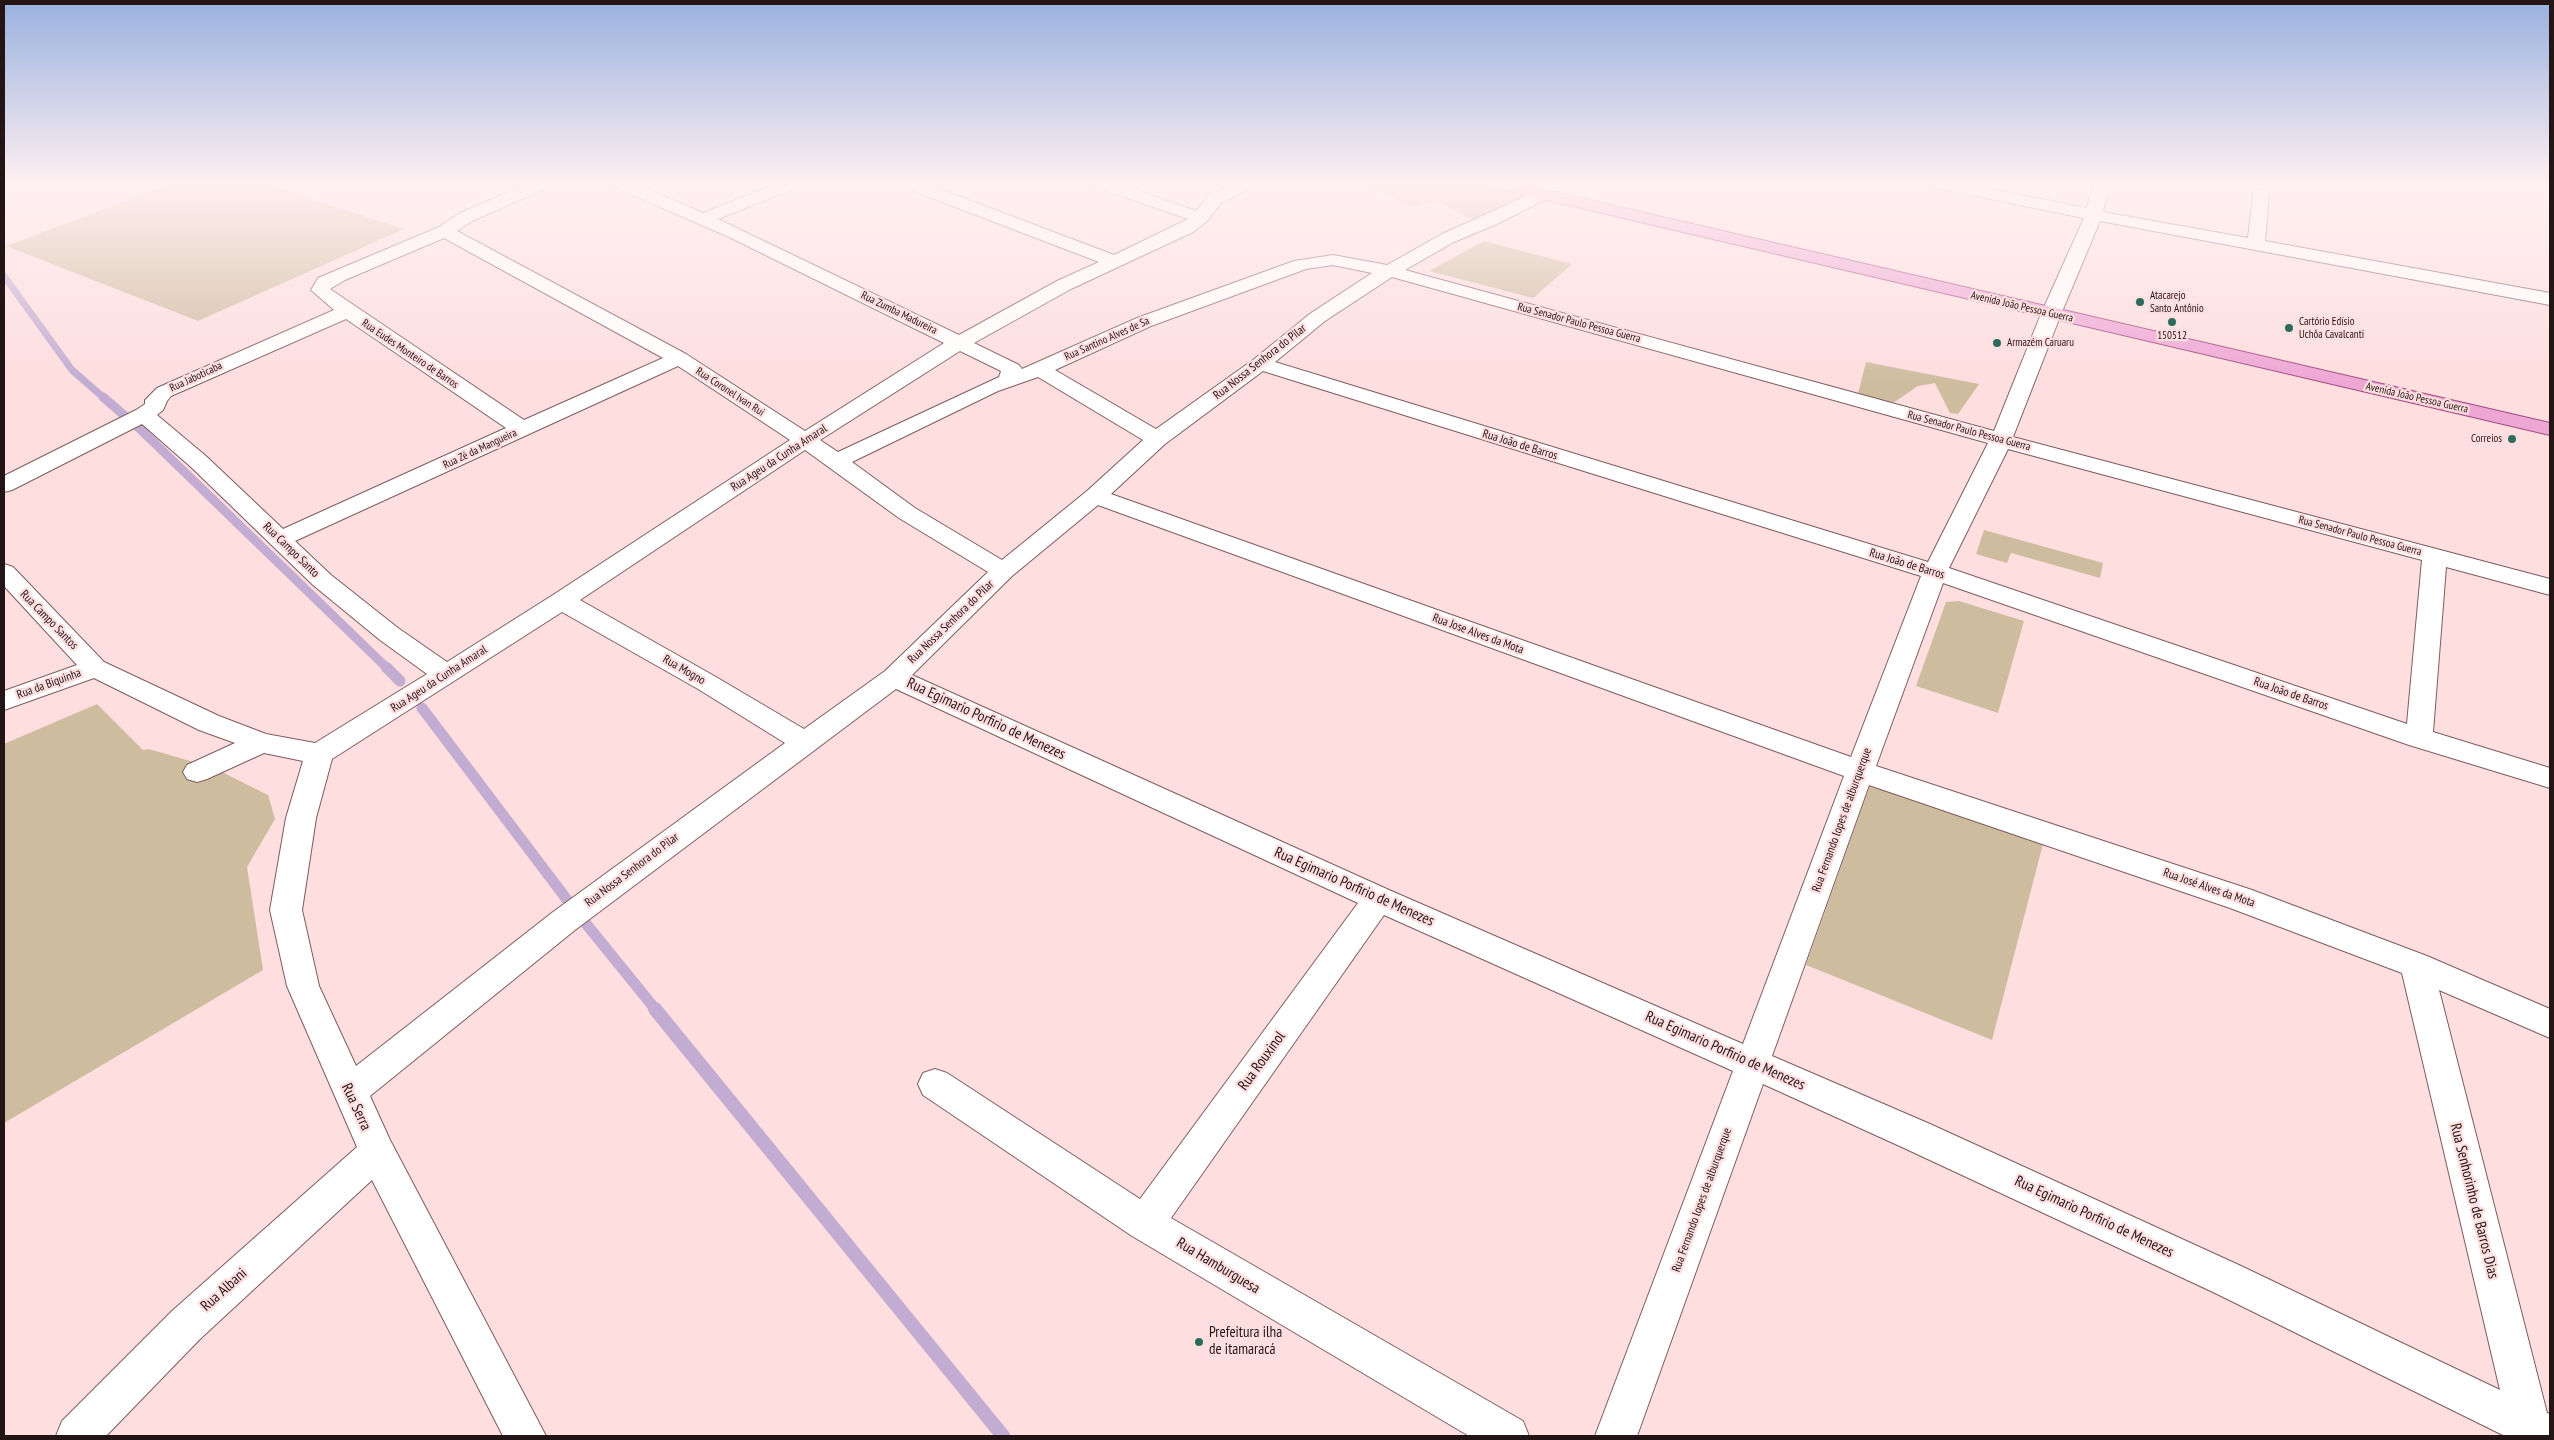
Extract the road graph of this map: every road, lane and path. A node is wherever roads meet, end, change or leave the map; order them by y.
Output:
1 (399, 250) edge
2 (480, 250) edge
3 (767, 250) edge
4 (1085, 250) edge
5 (1137, 250) edge
6 (1426, 250) edge
7 (1780, 250) edge
8 (2079, 250) edge
9 (2279, 250) edge
10 (1113, 261) junction
11 (1389, 271) junction
12 (2550, 299) edge
13 (347, 311) junction
14 (2051, 314) junction
15 (959, 343) junction
16 (679, 358) junction
17 (1260, 364) junction
18 (1040, 369) junction
19 (1008, 381) junction
20 (144, 415) junction
21 (522, 429) junction
22 (2550, 429) edge
23 (1157, 439) junction
24 (2001, 440) junction
25 (804, 441) junction
26 (837, 461) junction
27 (4, 485) edge
28 (1095, 496) junction
29 (280, 539) junction
30 (2434, 556) junction
31 (1003, 571) junction
32 (4, 572) edge
33 (1935, 572) junction
34 (2550, 587) edge
35 (562, 601) junction
36 (95, 668) junction
37 (446, 674) junction
38 (894, 677) junction
39 (4, 701) edge
40 (2419, 738) junction
41 (804, 742) junction
42 (262, 743) junction
43 (319, 754) junction
44 (1860, 771) junction
45 (197, 772) dead end
46 (2550, 778) edge
47 (1378, 899) junction
48 (2416, 965) junction
49 (2550, 1024) edge
50 (1752, 1063) junction
51 (935, 1084) dead end
52 (349, 1092) junction
53 (377, 1152) junction
54 (1146, 1223) junction
55 (2537, 1433) edge
56 (77, 1436) edge
57 (525, 1436) edge
58 (1508, 1436) edge
59 (1616, 1436) edge

1 - 13 street, Rua Eudes Monteiro de Barros
2 - 16 street, Rua Coronel Ivan Rui
3 - 15 street, Rua Zumba Madureira
4 - 10 street
5 - 10 street, Rua Ageu da Cunha Amaral
6 - 11 street, Rua Nossa Senhora do Pilar
7 - 14 main road, Avenida João Pessoa Guerra
8 - 14 street, Rua Fernando lopes de alburquerque
9 - 12 street
10 - 15 street, Rua Ageu da Cunha Amaral
11 - 17 street, Rua Nossa Senhora do Pilar
11 - 18 street, Rua Santino Alves de Sa
11 - 24 street, Rua Senador Paulo Pessoa Guerra
13 - 20 street, Rua Jaboticaba
13 - 21 street, Rua Eudes Monteiro de Barros
14 - 22 main road, Avenida João Pessoa Guerra
14 - 24 street, Rua Fernando lopes de alburquerque
15 - 19 street, Rua Zumba Madureira
15 - 25 street, Rua Ageu da Cunha Amaral
16 - 21 street, Rua Zé da Mangueira
16 - 25 street, Rua Coronel Ivan Rui
17 - 23 street, Rua Nossa Senhora do Pilar
17 - 33 street, Rua João de Barros
18 - 19 street, Rua Santino Alves de Sa
18 - 23 street
19 - 26 street, Rua Santino Alves de Sa
20 - 27 street, Rua Jaboticaba
20 - 29 street, Rua Campo Santo
21 - 29 street, Rua Zé da Mangueira
23 - 28 street, Rua Nossa Senhora do Pilar
24 - 30 street, Rua Senador Paulo Pessoa Guerra
24 - 33 street, Rua Fernando lopes de alburquerque
25 - 26 street, Rua Coronel Ivan Rui
25 - 35 street, Rua Ageu da Cunha Amaral
26 - 31 street, Rua Coronel Ivan Rui
28 - 31 street, Rua Nossa Senhora do Pilar
28 - 44 street, Rua Jose Alves da Mota
29 - 37 street, Rua Campo Santo
30 - 34 street, Rua Senador Paulo Pessoa Guerra
30 - 40 street
31 - 38 street, Rua Nossa Senhora do Pilar
32 - 36 street, Rua Campo Santos
33 - 40 street, Rua João de Barros
33 - 44 street, Rua Fernando lopes de alburquerque
35 - 37 street, Rua Ageu da Cunha Amaral
35 - 41 street, Rua Mogno
36 - 39 street, Rua da Biquinha
36 - 42 street
37 - 43 street, Rua Ageu da Cunha Amaral
38 - 41 street, Rua Nossa Senhora do Pilar
38 - 47 street, Rua Egimario Porfirio de Menezes
40 - 46 street, Rua João de Barros
41 - 52 street, Rua Nossa Senhora do Pilar
42 - 43 street
42 - 45 street
43 - 52 street, Rua Serra
44 - 48 street, Rua José Alves da Mota
44 - 50 street, Rua Fernando lopes de alburquerque
47 - 50 street, Rua Egimario Porfirio de Menezes
47 - 54 street, Rua Rouxinol
48 - 49 street, Rua José Alves da Mota
48 - 55 street, Rua Senhorinho de Barros Dias
50 - 55 street, Rua Egimario Porfirio de Menezes
50 - 59 street, Rua Fernando lopes de alburquerque
51 - 54 street, Rua Hamburguesa
52 - 53 street, Rua Serra
53 - 56 street, Rua Albani
53 - 57 street, Rua Serra
54 - 58 street, Rua Hamburguesa

